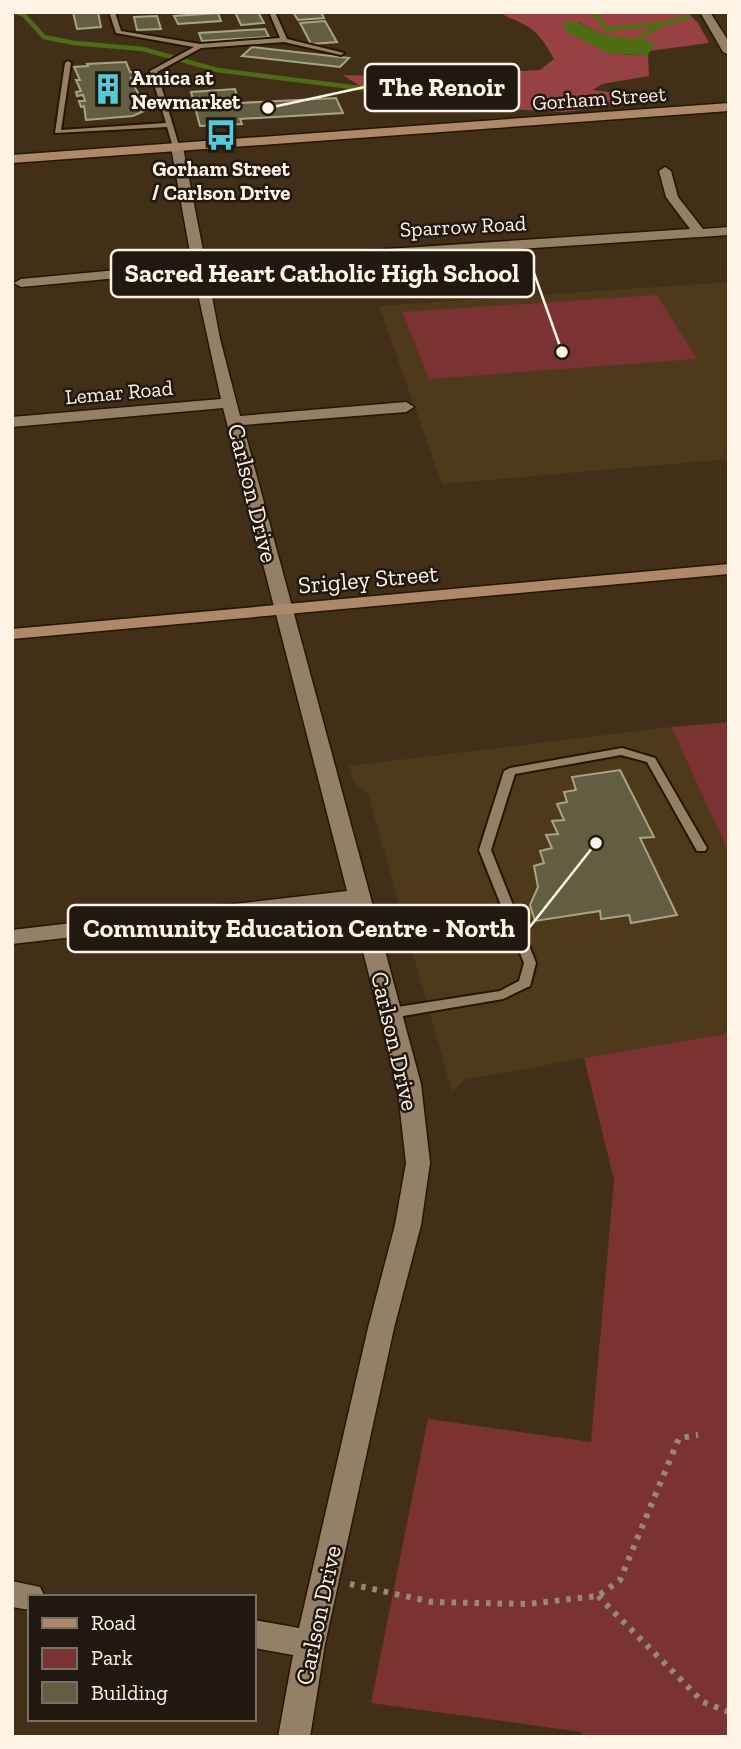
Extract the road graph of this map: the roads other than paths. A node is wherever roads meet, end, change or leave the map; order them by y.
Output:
1 (112, 12) edge
2 (272, 12) edge
3 (705, 12) edge
4 (284, 40) junction
5 (200, 46) junction
6 (729, 52) edge
7 (341, 53) dead end
8 (68, 63) dead end
9 (729, 107) edge
10 (170, 125) junction
11 (177, 146) junction
12 (12, 159) edge
13 (665, 171) dead end
14 (729, 231) edge
15 (699, 233) junction
16 (200, 266) junction
17 (21, 284) dead end
18 (230, 403) junction
19 (406, 407) dead end
20 (234, 421) junction
21 (12, 422) edge
22 (729, 569) edge
23 (284, 611) junction
24 (12, 634) edge
25 (701, 848) dead end
26 (359, 897) junction
27 (12, 937) edge
28 (391, 1013) junction
29 (256, 1634) edge
30 (310, 1644) junction
31 (294, 1737) edge

1 - 5 lane
2 - 4 lane
3 - 6 street
4 - 5 lane
4 - 7 lane
5 - 10 lane
8 - 10 lane
9 - 11 main road, Gorham Street
10 - 11 lane
11 - 12 main road, Gorham Street
11 - 16 street, Carlson Drive
13 - 15 street
14 - 15 street, Sparrow Road
15 - 16 street, Sparrow Road
16 - 17 street, Sparrow Road
16 - 18 street, Carlson Drive
18 - 20 street, Carlson Drive
18 - 21 street, Lemar Road
19 - 20 street
20 - 23 street, Carlson Drive
22 - 23 main road, Srigley Street
23 - 24 main road, Srigley Street
23 - 26 street, Carlson Drive
25 - 28 lane
26 - 27 street
26 - 28 street, Carlson Drive
28 - 30 street, Carlson Drive
29 - 30 street
30 - 31 street, Carlson Drive

